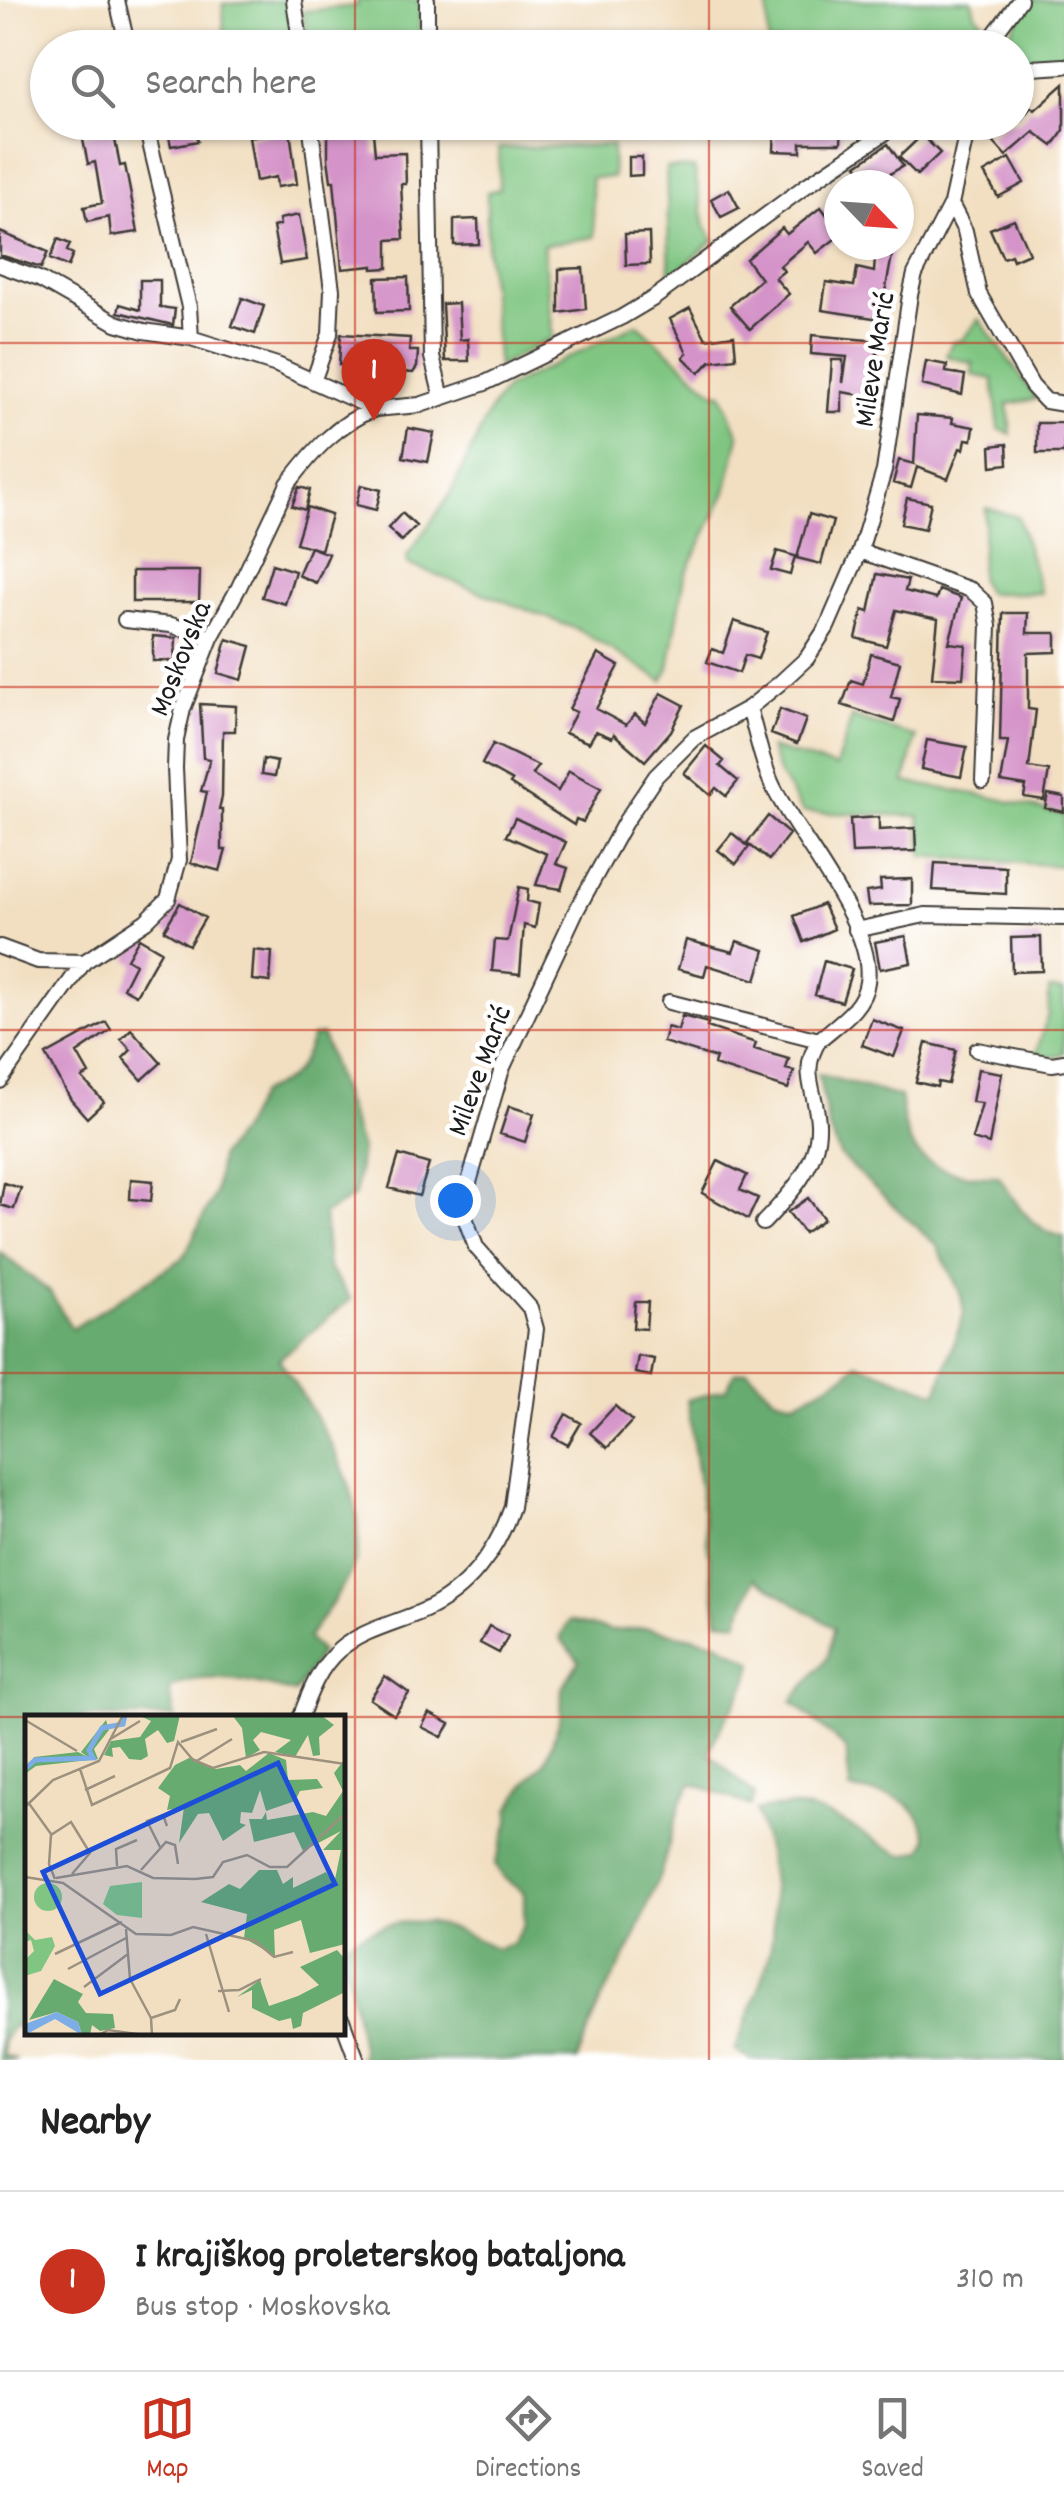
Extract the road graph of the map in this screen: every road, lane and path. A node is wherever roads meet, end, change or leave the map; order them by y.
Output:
1 (117, 0) edge
2 (294, 0) edge
3 (427, 0) edge
4 (1020, 0) edge
5 (124, 30) edge
6 (298, 30) edge
7 (428, 30) edge
8 (998, 30) edge
9 (1064, 66) edge
10 (1034, 68) edge
11 (149, 140) edge
12 (312, 140) edge
13 (428, 140) edge
14 (874, 140) edge
15 (966, 140) edge
16 (951, 204) junction
17 (0, 265) edge
18 (191, 338) junction
19 (314, 379) junction
20 (338, 393) junction
21 (442, 398) junction
22 (1064, 404) edge
23 (375, 409) junction
24 (343, 424) junction
25 (860, 552) junction
26 (124, 620) dead end
27 (210, 638) junction
28 (748, 708) junction
29 (983, 781) dead end
30 (1064, 918) edge
31 (856, 930) junction
32 (0, 947) edge
33 (84, 962) junction
34 (668, 1002) dead end
35 (819, 1040) junction
36 (978, 1050) dead end
37 (1064, 1062) edge
38 (0, 1080) edge
39 (763, 1224) dead end
40 (301, 1715) edge
41 (345, 2028) edge
42 (357, 2060) edge

1 - 5 street
2 - 6 street
3 - 7 street
4 - 8 street
9 - 10 street
11 - 18 street
12 - 19 street
13 - 21 street
14 - 21 street
15 - 16 street, Mileve Marić
16 - 22 street
16 - 25 street, Mileve Marić
17 - 18 street
18 - 19 street
19 - 20 street
20 - 23 street
20 - 24 street
21 - 23 street
23 - 24 street, Moskovska
24 - 27 street, Moskovska
25 - 28 street, Mileve Marić
25 - 29 street
26 - 27 street
27 - 33 street, Moskovska
28 - 31 street
28 - 40 street, Mileve Marić
30 - 31 street
31 - 35 street
32 - 33 street
33 - 38 street, Moskovska
34 - 35 street
35 - 39 street
36 - 37 street
41 - 42 street

